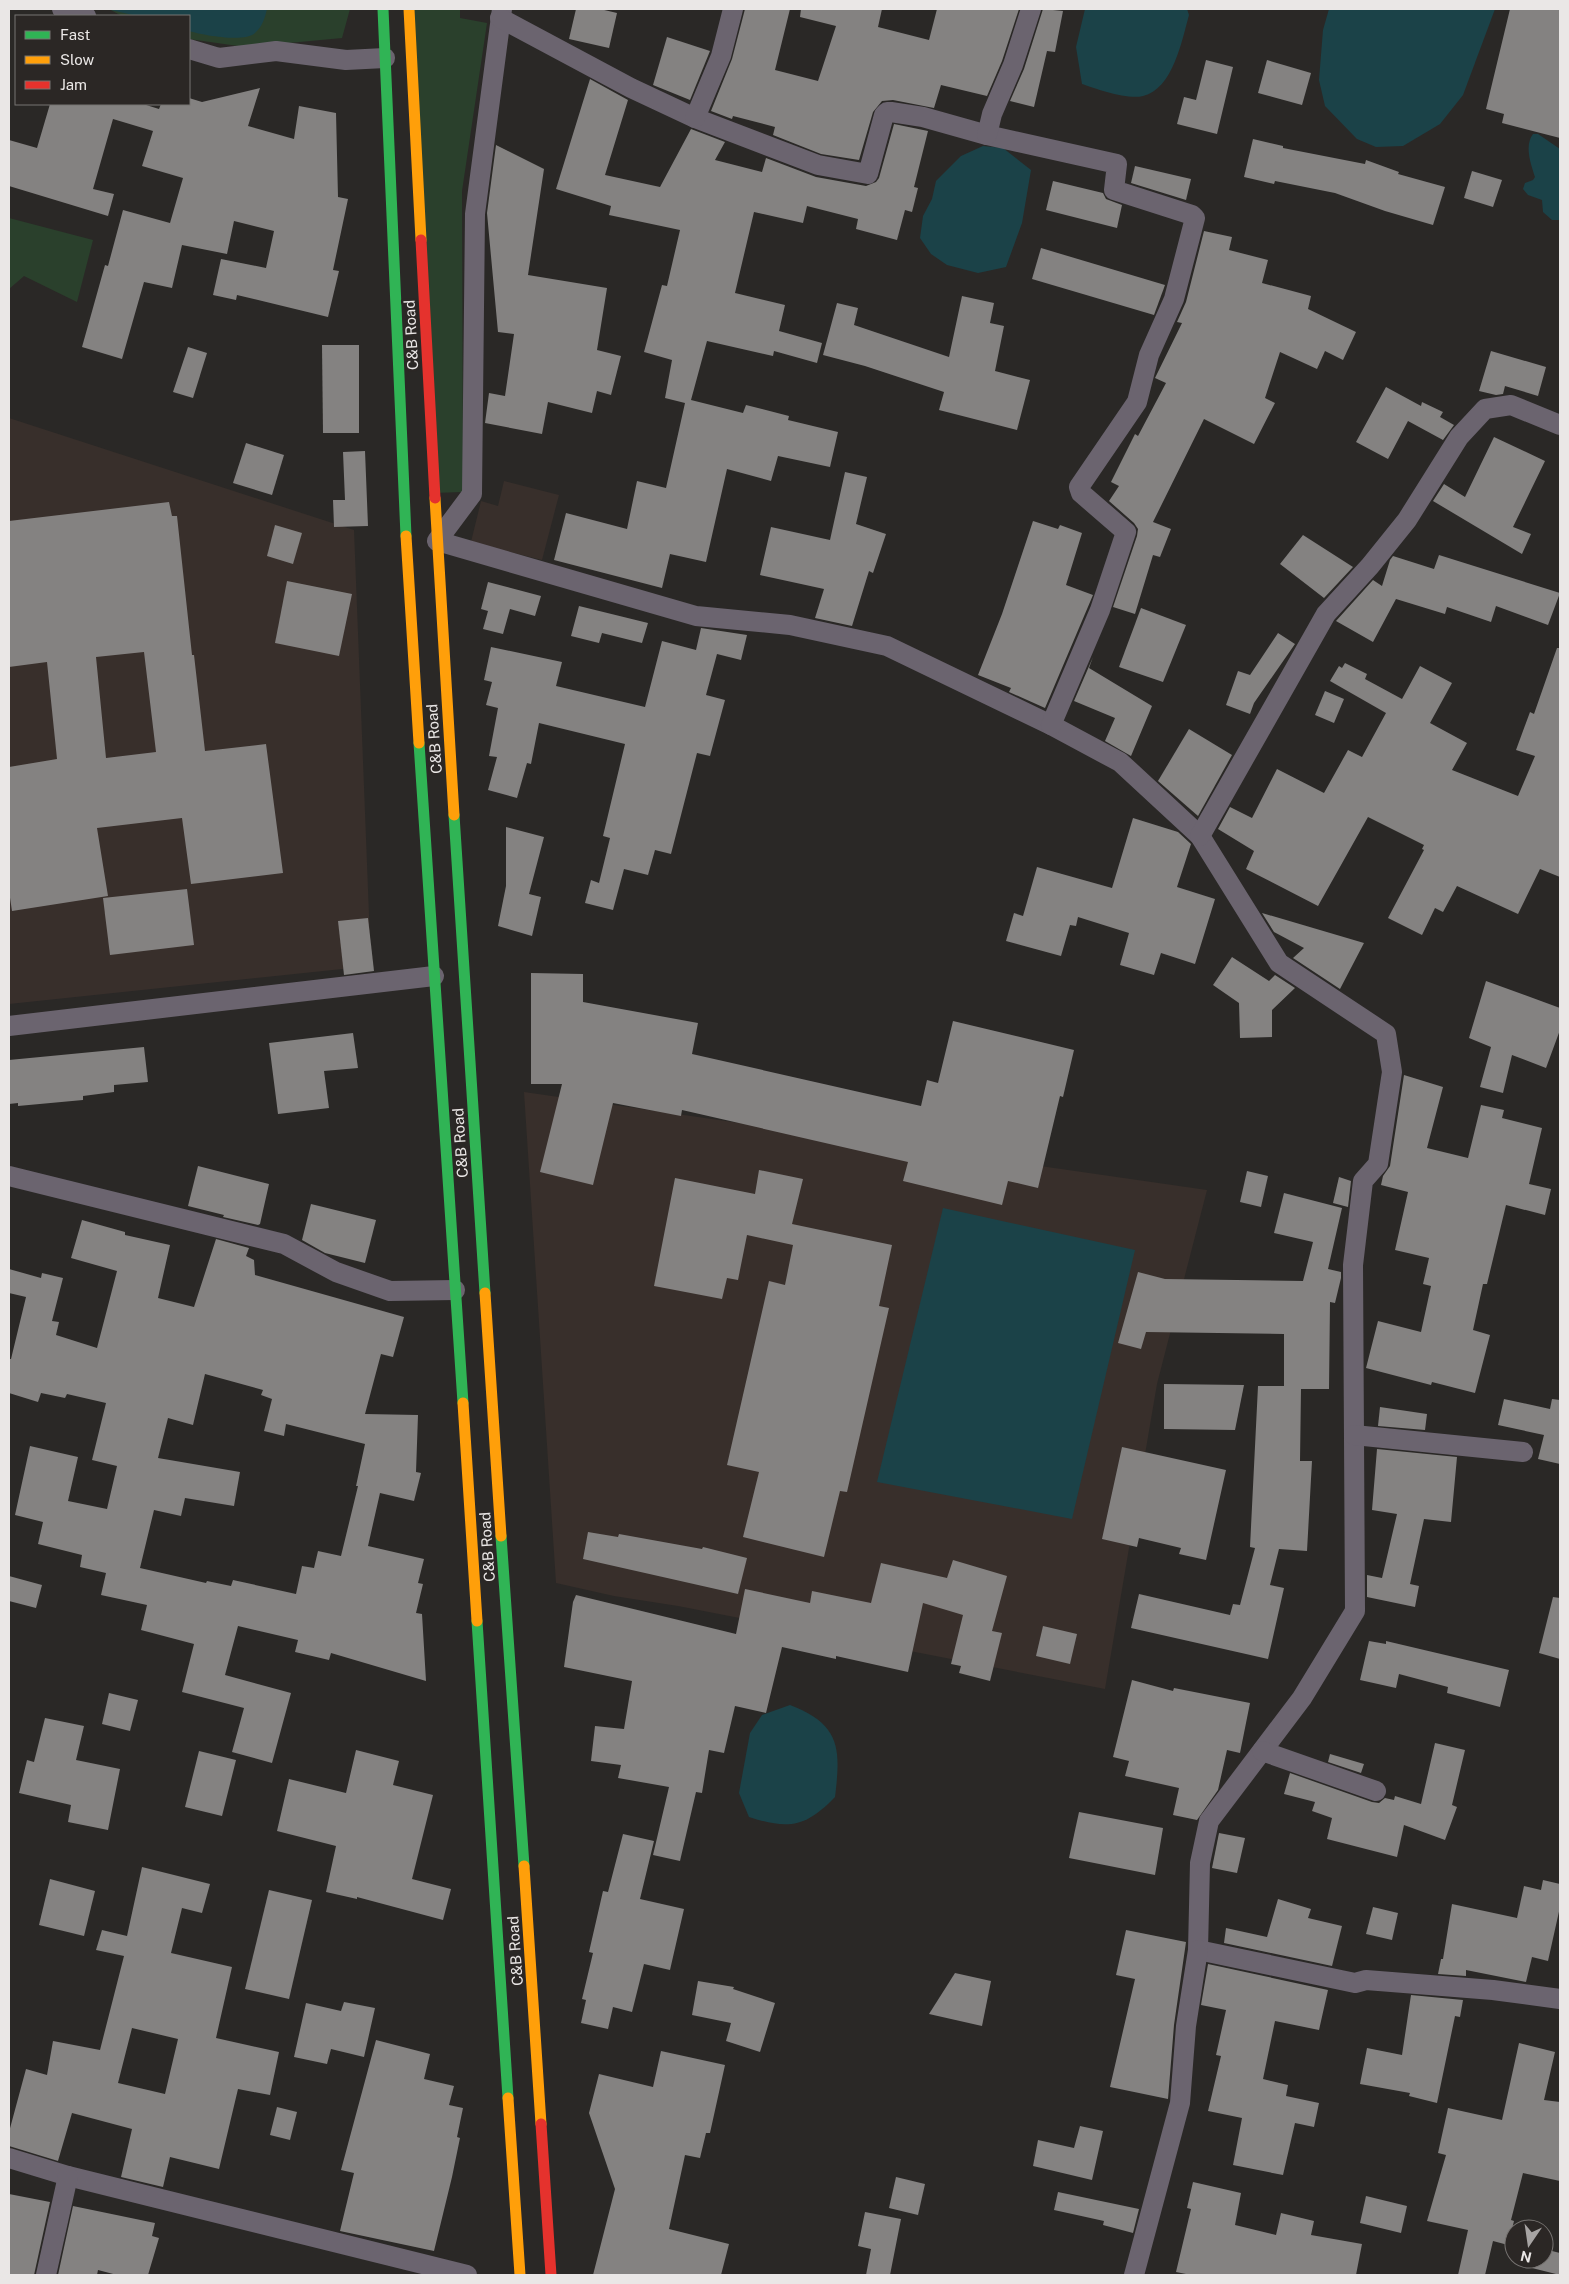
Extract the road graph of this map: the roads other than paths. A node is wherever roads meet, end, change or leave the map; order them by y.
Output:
1 (62, 9) edge
2 (383, 9) edge
3 (409, 9) edge
4 (733, 9) edge
5 (1031, 9) edge
6 (501, 13) edge
7 (83, 15) edge
8 (190, 48) edge
9 (385, 58) junction
10 (695, 118) junction
11 (987, 135) junction
12 (1560, 425) edge
13 (437, 541) junction
14 (1051, 725) junction
15 (1200, 836) junction
16 (434, 976) junction
17 (9, 1026) edge
18 (9, 1176) edge
19 (455, 1290) junction
20 (1354, 1435) junction
21 (1523, 1452) dead end
22 (1262, 1751) junction
23 (1376, 1791) dead end
24 (1198, 1950) junction
25 (1560, 1999) edge
26 (9, 2158) edge
27 (68, 2176) junction
28 (46, 2275) edge
29 (467, 2275) edge
30 (520, 2275) edge
31 (551, 2275) edge
32 (1134, 2275) edge

1 - 7 street
2 - 9 highway, C&B Road
3 - 13 highway, C&B Road
4 - 10 street
5 - 11 street
6 - 10 street
6 - 13 street
8 - 9 street
9 - 16 highway, C&B Road
10 - 11 street
11 - 14 street
12 - 15 street
13 - 14 street
13 - 31 highway, C&B Road
14 - 15 street
15 - 20 street
16 - 17 street
16 - 19 highway, C&B Road
18 - 19 street
19 - 30 highway, C&B Road
20 - 21 street
20 - 22 street
22 - 23 street
22 - 24 street
24 - 25 street
24 - 32 street
26 - 27 street
27 - 28 street
27 - 29 street

